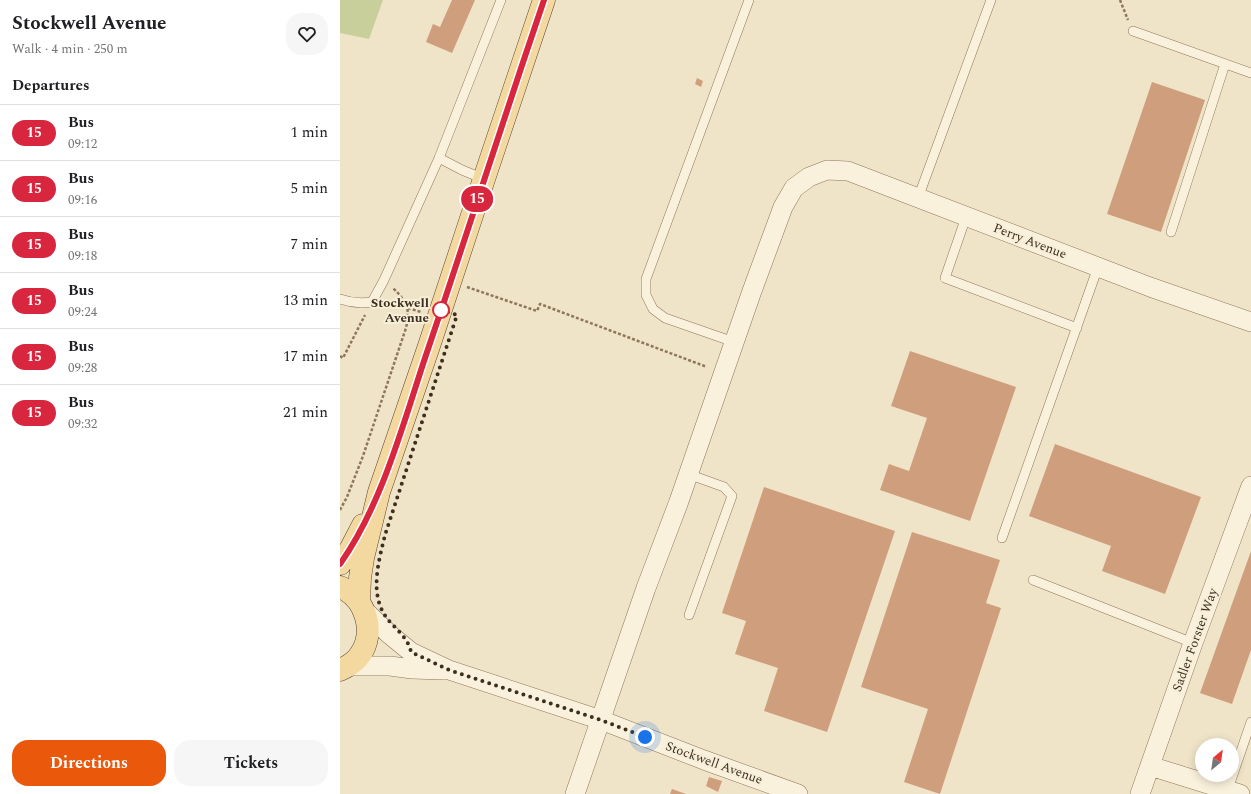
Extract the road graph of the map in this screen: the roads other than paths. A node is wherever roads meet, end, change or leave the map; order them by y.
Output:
1 (501, 0) edge
2 (544, 0) edge
3 (749, 0) edge
4 (991, 0) edge
5 (1133, 31) road end
6 (1225, 64) junction
7 (1251, 73) edge
8 (439, 158) junction
9 (484, 179) junction
10 (918, 198) junction
11 (966, 217) junction
12 (1171, 232) dead end
13 (1098, 267) junction
14 (340, 299) edge
15 (1251, 322) edge
16 (1077, 328) junction
17 (734, 342) junction
18 (688, 474) junction
19 (1251, 486) edge
20 (380, 492) junction
21 (1002, 538) dead end
22 (340, 564) edge
23 (1033, 580) dead end
24 (340, 587) edge
25 (362, 607) junction
26 (689, 615) dead end
27 (1193, 643) junction
28 (344, 668) edge
29 (449, 670) junction
30 (601, 720) junction
31 (1251, 722) edge
32 (1150, 766) junction
33 (1234, 792) edge
34 (575, 794) edge
35 (798, 794) edge
36 (1140, 794) edge

1 - 8 lane
2 - 9 main road
3 - 17 lane
4 - 10 lane
5 - 6 lane
6 - 7 lane
6 - 12 lane
8 - 9 lane
8 - 14 lane
9 - 20 main road
10 - 11 street, Perry Avenue
10 - 17 street, Perry Avenue
11 - 13 street, Perry Avenue
11 - 16 lane
13 - 15 street, Perry Avenue
13 - 16 lane
16 - 21 lane
17 - 18 street, Perry Avenue
18 - 26 lane
18 - 30 street, Perry Avenue
19 - 27 street, Sadler Forster Way
20 - 22 main road
20 - 25 main road
23 - 27 lane
24 - 25 main road
25 - 28 main road
25 - 29 street, Stockwell Avenue
27 - 32 street, Sadler Forster Way
28 - 29 street, Stockwell Avenue
29 - 30 street, Stockwell Avenue
30 - 34 street, Perry Avenue
30 - 35 street, Stockwell Avenue
31 - 33 lane
32 - 33 street
32 - 36 street, Sadler Forster Way

